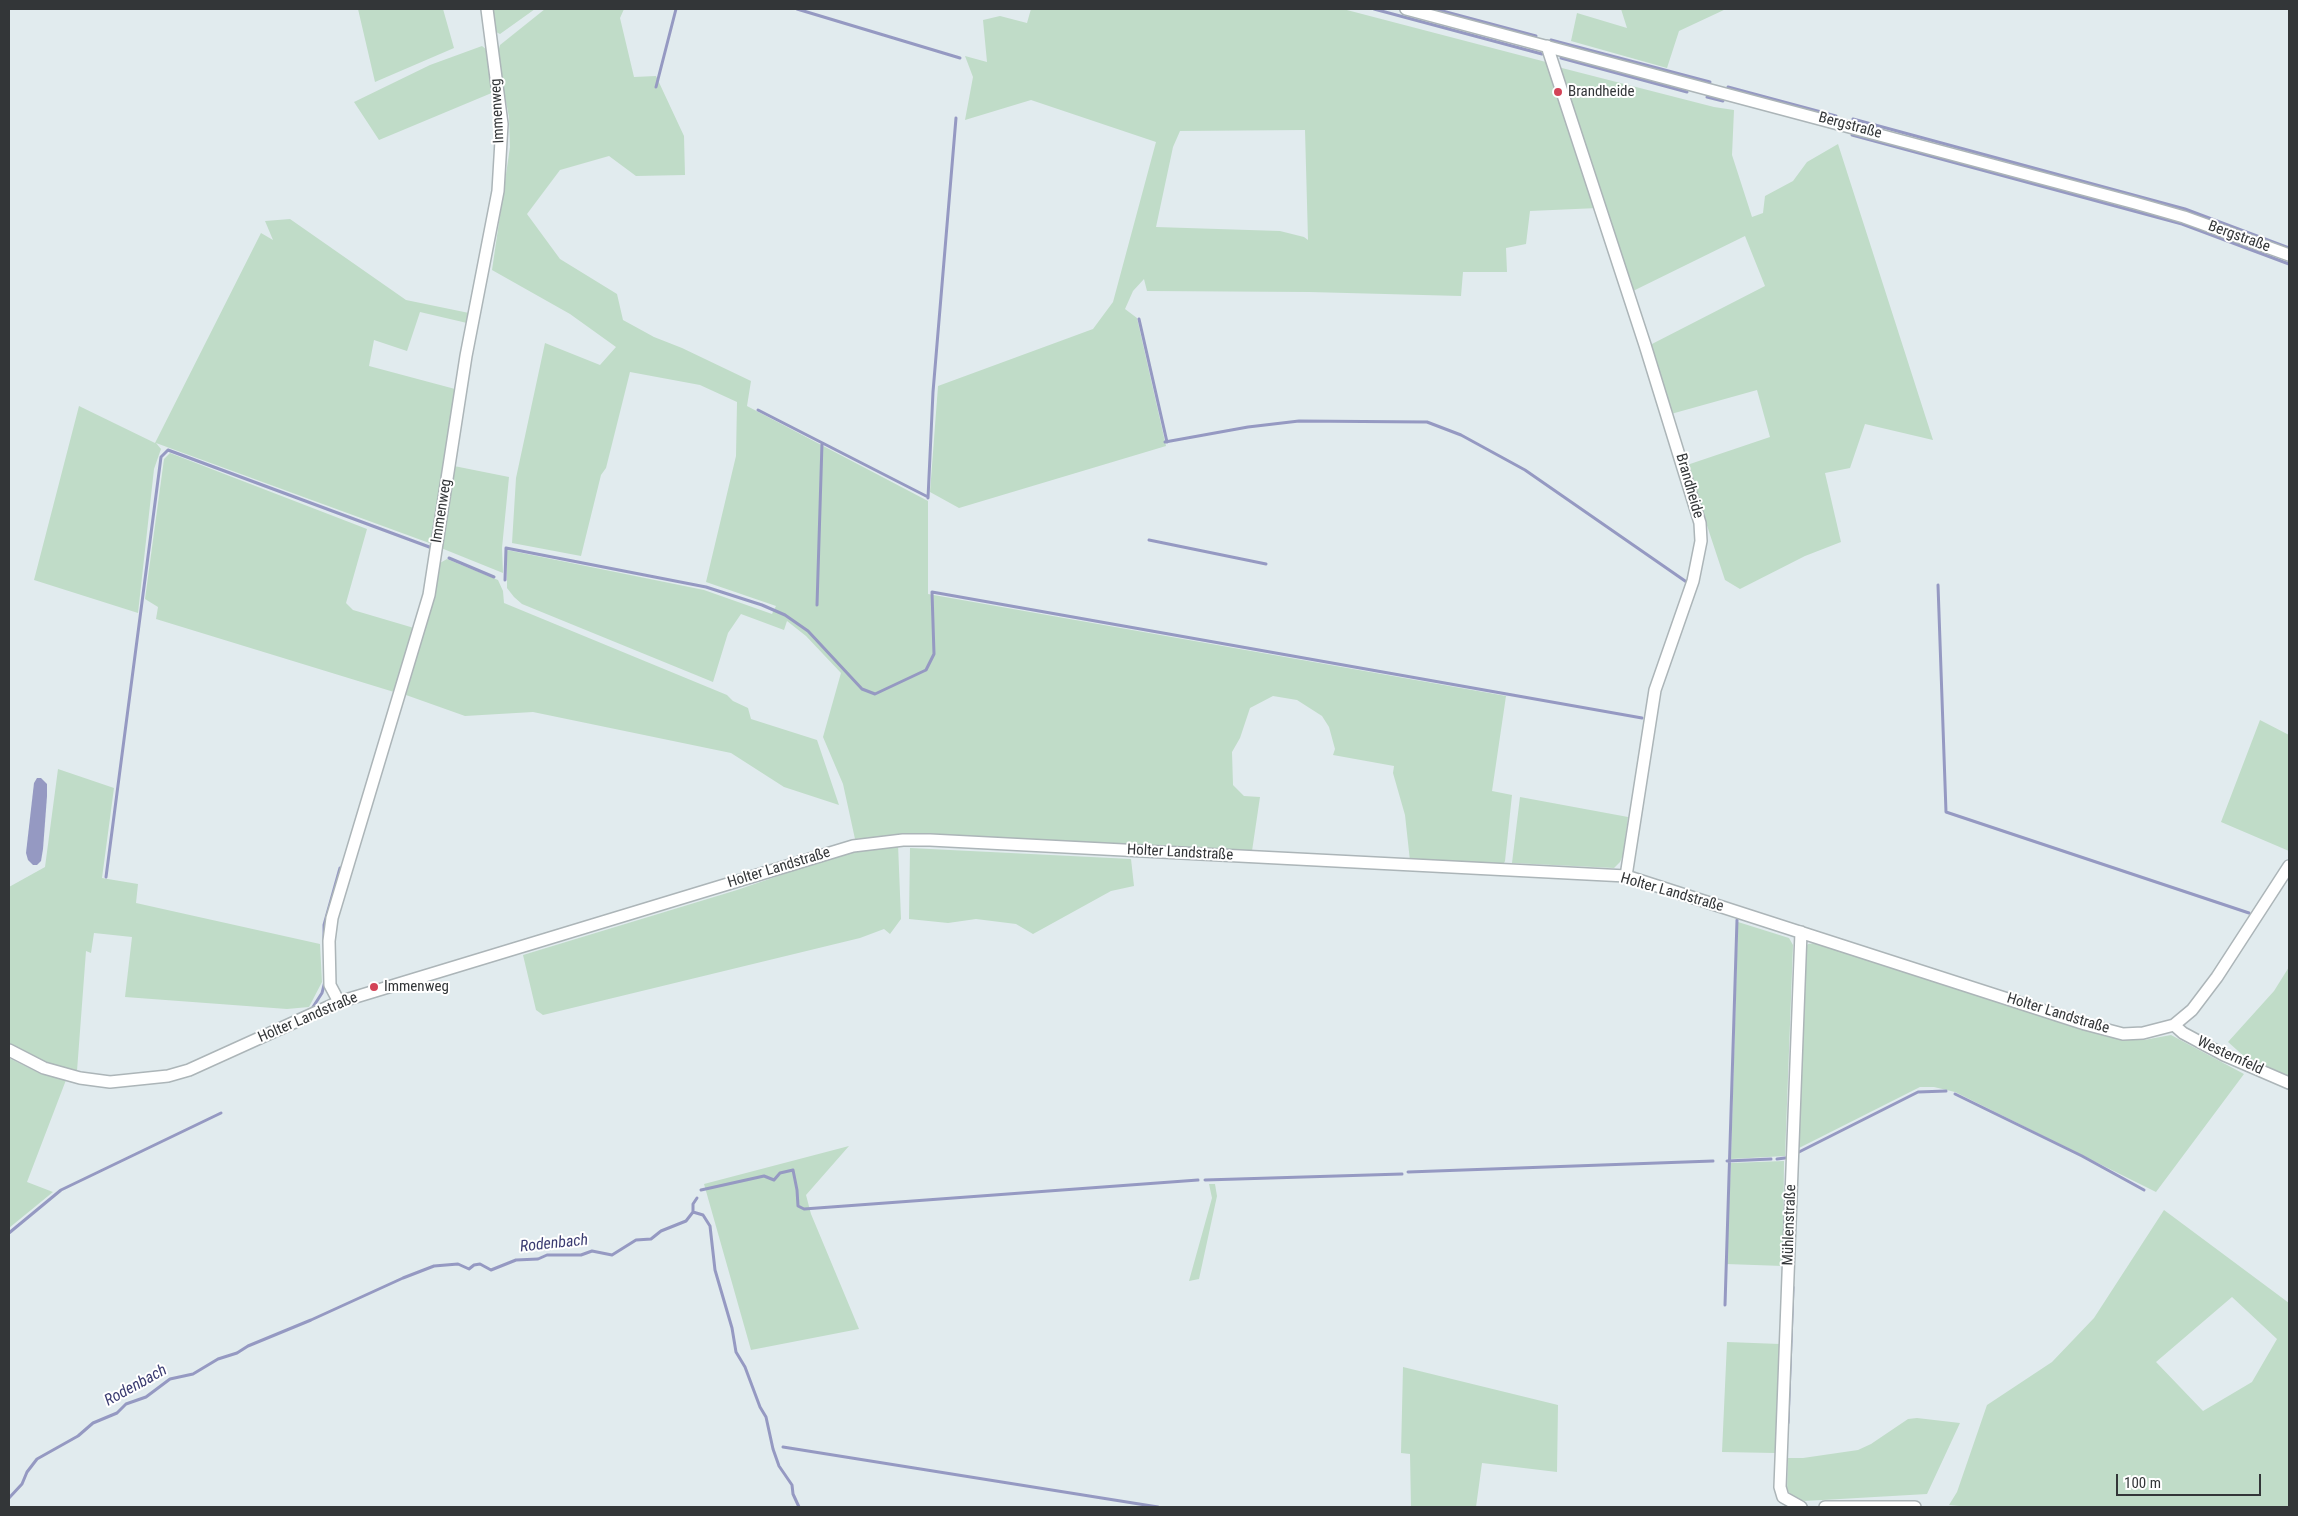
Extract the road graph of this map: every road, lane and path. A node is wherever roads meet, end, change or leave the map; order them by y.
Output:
1 (487, 9) edge
2 (1406, 9) edge
3 (1547, 46) junction
4 (2289, 255) edge
5 (2289, 866) edge
6 (1626, 876) junction
7 (1801, 932) junction
8 (339, 1002) junction
9 (2174, 1025) junction
10 (9, 1050) edge
11 (2289, 1083) edge
12 (1801, 1507) edge
13 (1826, 1507) edge
14 (1916, 1507) edge

1 - 8 street, Immenweg
2 - 3 street, Bergstraße
3 - 4 street, Bergstraße
3 - 6 street, Brandheide
5 - 9 street, Holter Landstraße
6 - 7 street, Holter Landstraße
6 - 8 street, Holter Landstraße
7 - 9 street, Holter Landstraße
7 - 12 street, Mühlenstraße
8 - 10 street, Holter Landstraße
9 - 11 street, Westernfeld
13 - 14 street

